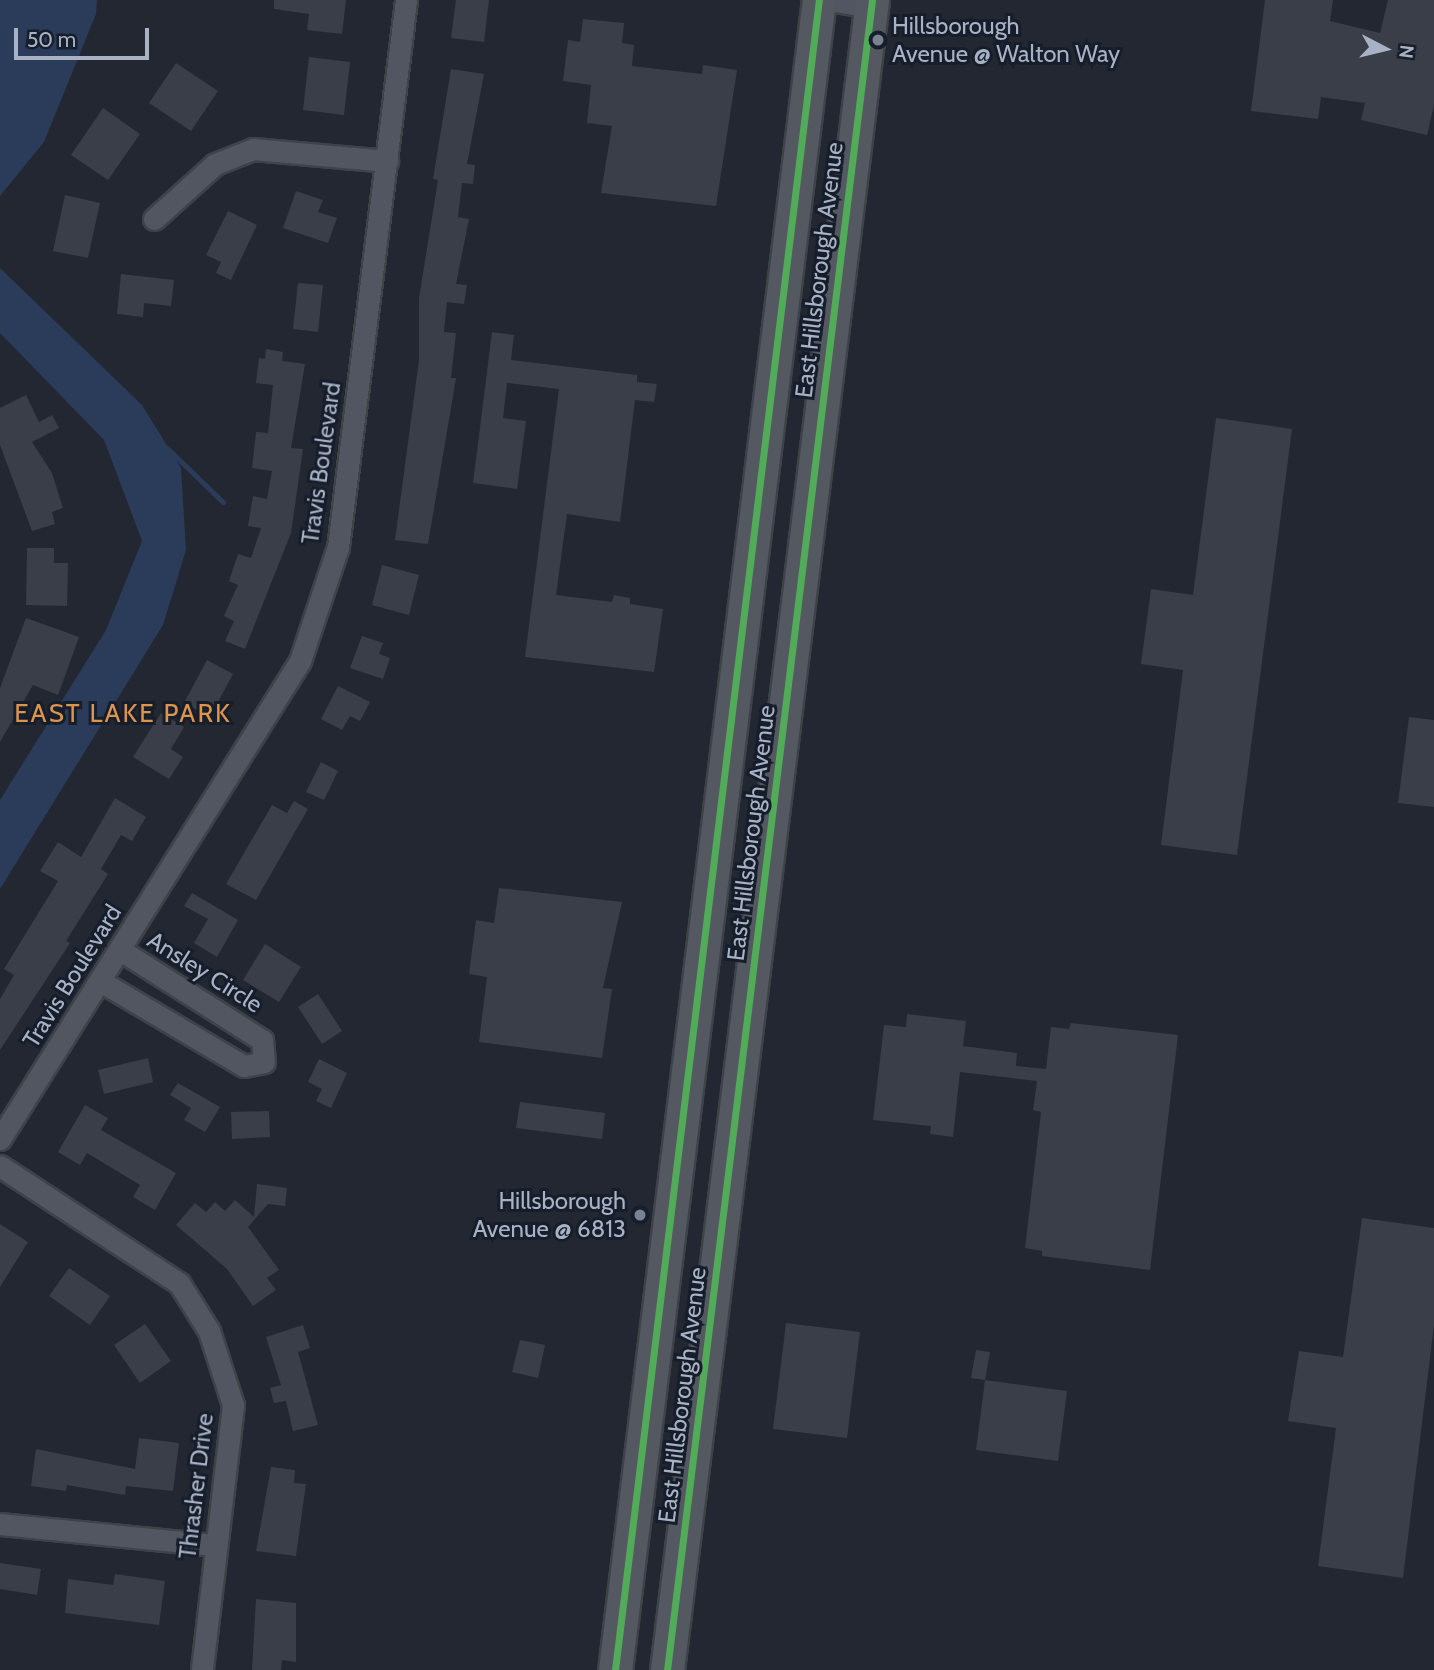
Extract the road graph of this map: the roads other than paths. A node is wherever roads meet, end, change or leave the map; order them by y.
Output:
1 (406, 0) edge
2 (819, 0) edge
3 (828, 0) edge
4 (872, 4) edge
5 (387, 161) junction
6 (155, 219) dead end
7 (710, 899) junction
8 (762, 906) junction
9 (120, 950) junction
10 (100, 981) junction
11 (0, 1139) edge
12 (0, 1166) edge
13 (663, 1274) junction
14 (715, 1282) junction
15 (0, 1524) edge
16 (215, 1545) junction
17 (202, 1670) edge
18 (615, 1670) edge
19 (667, 1670) edge

1 - 5 street, Travis Boulevard
2 - 7 main road, East Hillsborough Avenue
3 - 4 street
4 - 8 main road, East Hillsborough Avenue
5 - 6 street
5 - 9 street, Travis Boulevard
7 - 8 main road
7 - 13 main road, East Hillsborough Avenue
8 - 14 main road, East Hillsborough Avenue
9 - 10 street, Travis Boulevard
9 - 10 street, Ansley Circle
10 - 11 street, Travis Boulevard
12 - 16 street, Thrasher Drive
13 - 14 main road
13 - 18 main road, East Hillsborough Avenue
14 - 19 main road, East Hillsborough Avenue
15 - 16 street
16 - 17 street, Thrasher Drive

